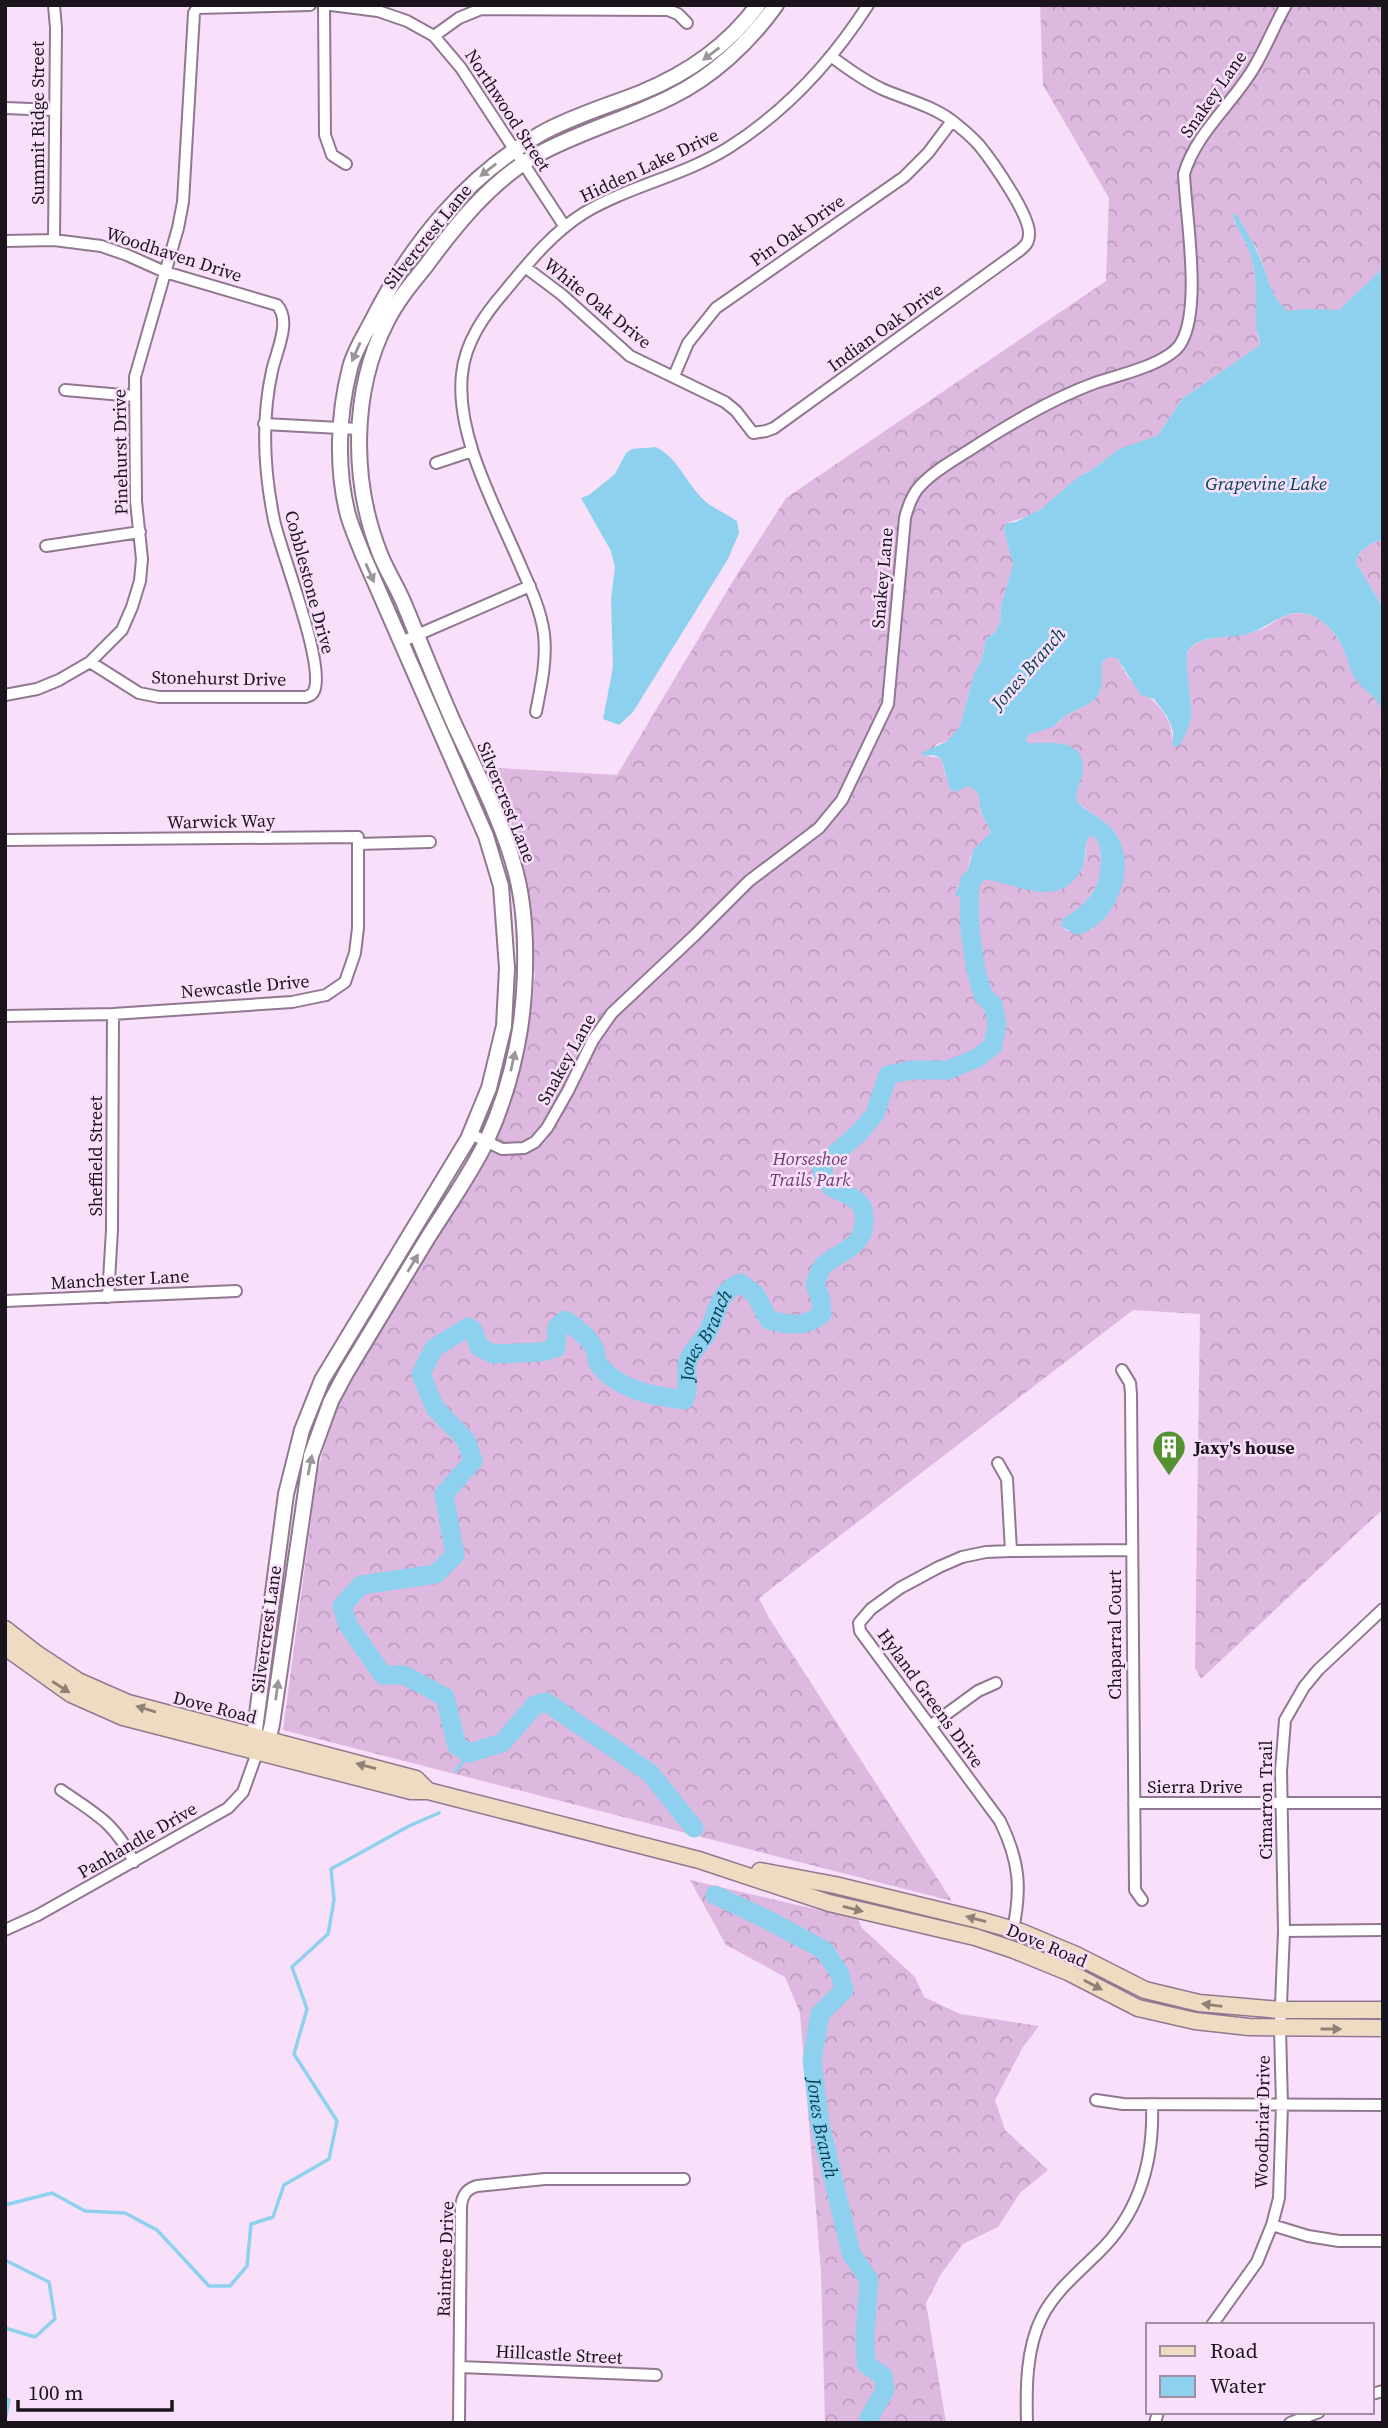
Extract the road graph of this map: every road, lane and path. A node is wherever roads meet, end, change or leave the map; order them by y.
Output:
1 (54, 5) edge
2 (310, 5) edge
3 (324, 5) edge
4 (331, 5) edge
5 (758, 5) edge
6 (776, 5) edge
7 (868, 5) edge
8 (1286, 5) edge
9 (687, 23) dead end
10 (433, 36) junction
11 (832, 57) junction
12 (5, 108) edge
13 (55, 110) junction
14 (951, 121) junction
15 (514, 150) junction
16 (346, 164) dead end
17 (523, 164) junction
18 (565, 227) junction
19 (54, 240) junction
20 (5, 241) edge
21 (525, 267) junction
22 (165, 272) junction
23 (284, 315) joint
24 (674, 376) junction
25 (65, 390) dead end
26 (134, 396) junction
27 (264, 424) junction
28 (341, 428) junction
29 (359, 429) junction
30 (753, 433) joint
31 (472, 451) junction
32 (436, 463) dead end
33 (140, 532) junction
34 (46, 546) dead end
35 (530, 586) junction
36 (417, 635) junction
37 (401, 642) junction
38 (90, 662) junction
39 (313, 692) joint
40 (5, 695) edge
41 (536, 712) dead end
42 (5, 840) edge
43 (429, 842) dead end
44 (358, 844) junction
45 (113, 1014) junction
46 (5, 1016) edge
47 (471, 1134) junction
48 (486, 1142) junction
49 (236, 1291) dead end
50 (108, 1297) junction
51 (5, 1301) edge
52 (1122, 1370) dead end
53 (998, 1463) dead end
54 (1131, 1550) junction
55 (1011, 1551) junction
56 (1383, 1609) edge
57 (7, 1639) edge
58 (996, 1683) dead end
59 (930, 1726) junction
60 (260, 1743) junction
61 (61, 1790) dead end
62 (1134, 1803) junction
63 (1282, 1803) junction
64 (1383, 1803) edge
65 (699, 1860) junction
66 (134, 1862) junction
67 (1142, 1900) dead end
68 (5, 1930) edge
69 (1013, 1930) junction
70 (1383, 1930) edge
71 (1284, 1931) junction
72 (1008, 1948) junction
73 (1076, 1955) junction
74 (1068, 1972) junction
75 (1280, 2010) junction
76 (1383, 2010) edge
77 (1383, 2028) edge
78 (1280, 2029) junction
79 (1096, 2100) dead end
80 (1152, 2104) junction
81 (1282, 2105) junction
82 (1383, 2105) edge
83 (684, 2179) dead end
84 (1272, 2225) junction
85 (1383, 2241) edge
86 (1213, 2323) edge
87 (460, 2367) junction
88 (656, 2375) dead end
89 (1314, 2414) edge
90 (459, 2423) edge
91 (1027, 2423) edge
92 (1290, 2423) edge

1 - 13 street, Summit Ridge Street
2 - 22 street, Pinehurst Drive
3 - 16 street
4 - 10 street, Northwood Street
5 -> 15 street, Silvercrest Lane
6 - 17 street, Silvercrest Lane
7 - 11 street, Hidden Lake Drive
8 - 48 street, Snakey Lane
9 - 10 street
10 - 15 street, Northwood Street
11 - 14 street
11 - 18 street, Hidden Lake Drive
12 - 13 street
13 - 19 street, Summit Ridge Street
14 - 24 street, Pin Oak Drive
14 - 30 street, Indian Oak Drive
15 - 17 street, Northwood Street
15 -> 28 street, Silvercrest Lane
17 - 18 street, Northwood Street
17 - 29 street, Silvercrest Lane
18 - 21 street, Hidden Lake Drive
19 - 20 street, Woodhaven Drive
19 - 22 street, Woodhaven Drive
21 - 24 street, White Oak Drive
21 - 31 street, Hidden Lake Drive
22 - 23 street, Woodhaven Drive
22 - 26 street, Pinehurst Drive
23 - 27 street, Cobblestone Drive
24 - 30 street, White Oak Drive
25 - 26 street
26 - 33 street, Pinehurst Drive
27 - 28 street
27 - 39 street, Cobblestone Drive
28 - 29 street
28 -> 37 street, Silvercrest Lane
29 - 36 street, Silvercrest Lane
31 - 32 street
31 - 35 street, Hidden Lake Drive
33 - 34 street
33 - 38 street, Pinehurst Drive
35 - 36 street
35 - 41 street, Hidden Lake Drive
36 - 37 street
48 -> 36 street, Silvercrest Lane
37 - 47 street, Silvercrest Lane
38 - 39 street, Stonehurst Drive
38 - 40 street, Pinehurst Drive
42 - 44 street, Warwick Way
43 - 44 street, Warwick Way
44 - 45 street, Newcastle Drive
45 - 46 street, Newcastle Drive
45 - 50 street, Sheffield Street
47 - 48 street, Snakey Lane
47 - 60 street, Silvercrest Lane
60 -> 48 street, Silvercrest Lane
49 - 50 street, Manchester Lane
50 - 51 street, Manchester Lane
52 - 54 street, Chaparral Court
53 - 55 street
54 - 55 street, Hyland Greens Drive
54 - 62 street, Chaparral Court
55 - 59 street, Hyland Greens Drive
56 - 63 street, Cimarron Trail
57 - 60 main road, Dove Road
58 - 59 street
59 - 69 street, Hyland Greens Drive
60 - 65 main road, Dove Road
60 - 66 street, Panhandle Drive
61 - 66 street
62 - 63 street, Sierra Drive
62 - 67 street, Chaparral Court
63 - 64 street, Sierra Drive
63 - 71 street, Cimarron Trail
69 -> 65 main road, Dove Road
65 -> 72 main road, Dove Road
66 - 68 street, Panhandle Drive
69 - 72 street, Hyland Greens Drive
69 - 73 main road, Dove Road
70 - 71 street
71 - 75 street, Cimarron Trail
72 - 74 main road, Dove Road
73 - 74 main road
75 -> 73 main road, Dove Road
74 -> 78 main road, Dove Road
75 - 76 main road, Dove Road
75 - 78 street, Cimarron Trail
78 -> 77 main road, Dove Road
78 - 81 street, Woodbriar Drive
79 - 80 street
80 - 81 street
80 - 91 street
81 - 82 street
81 - 84 street, Woodbriar Drive
83 - 87 street, Raintree Drive
84 - 85 street
84 - 86 street, Woodbriar Drive
87 - 88 street, Hillcastle Street
87 - 90 street, Raintree Drive
89 - 92 street

